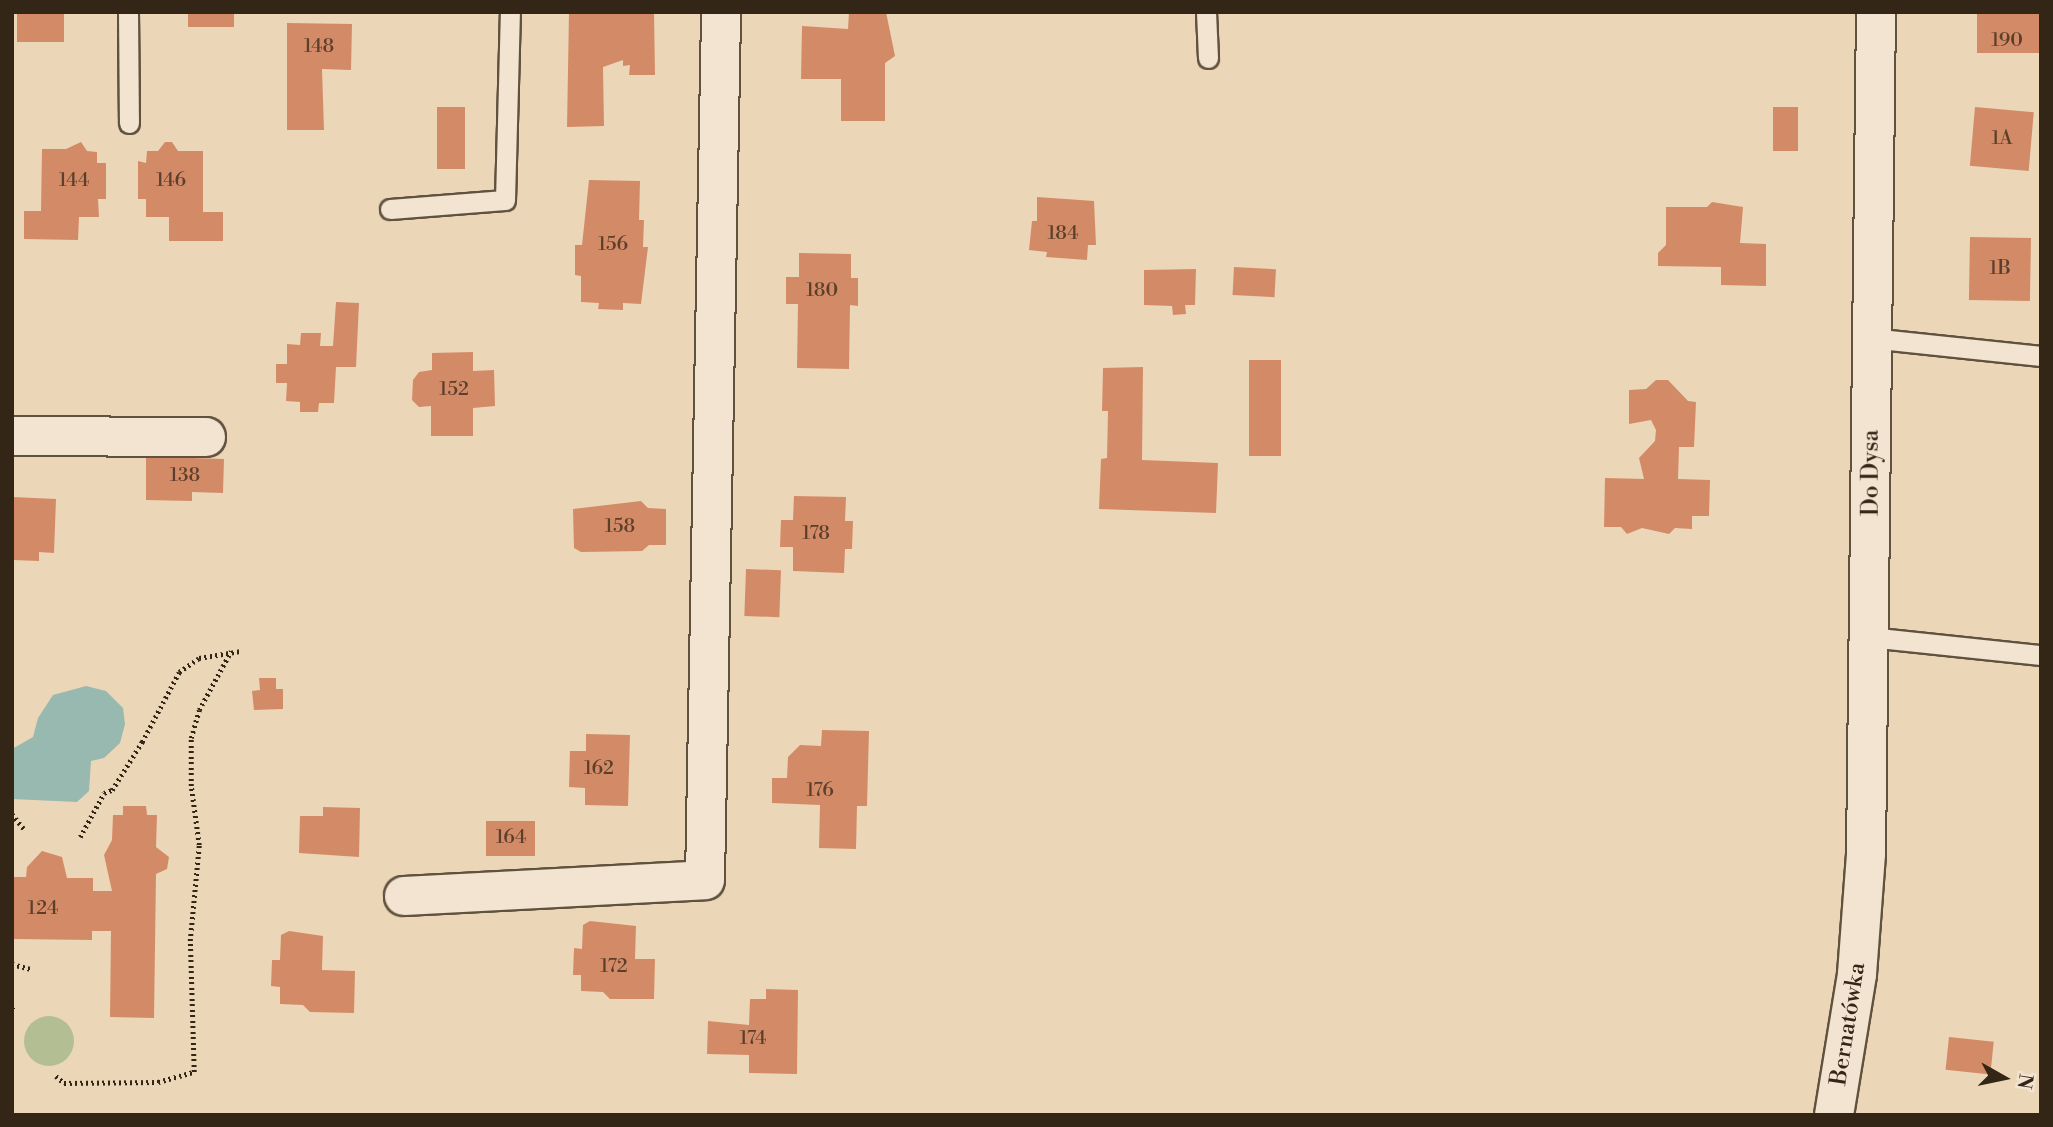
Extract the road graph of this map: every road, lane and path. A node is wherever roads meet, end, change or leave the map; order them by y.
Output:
1 (128, 12) edge
2 (510, 12) edge
3 (721, 12) edge
4 (1206, 12) edge
5 (1876, 12) edge
6 (1208, 58) dead end
7 (130, 123) dead end
8 (390, 209) dead end
9 (1870, 338) junction
10 (2041, 356) edge
11 (12, 436) edge
12 (206, 437) dead end
13 (1869, 637) junction
14 (231, 650) junction
15 (241, 651) dead end
16 (2041, 656) edge
17 (12, 814) edge
18 (25, 830) dead end
19 (80, 837) dead end
20 (404, 896) dead end
21 (1861, 933) joint
22 (12, 964) edge
23 (31, 969) dead end
24 (55, 1076) dead end
25 (1834, 1115) edge

1 - 7 lane
2 - 8 lane
3 - 20 street
4 - 6 lane
5 - 9 street, Do Dysa
9 - 10 lane
9 - 13 street, Do Dysa
11 - 12 street
13 - 16 lane
13 - 21 street, Do Dysa
14 - 15 path
14 - 19 path
14 - 24 path
17 - 18 path
21 - 25 street, Bernatówka
22 - 23 path

